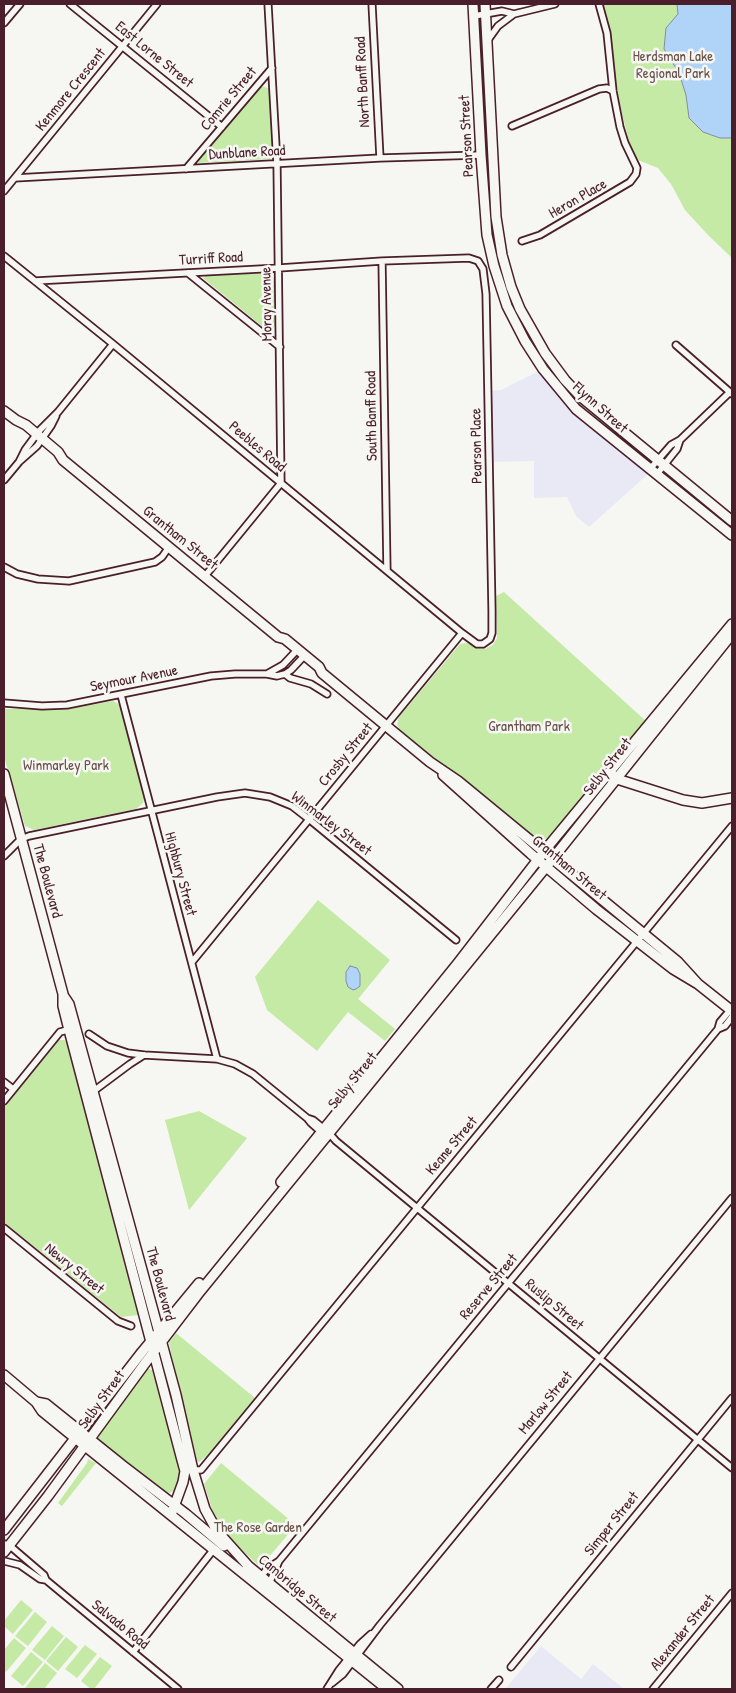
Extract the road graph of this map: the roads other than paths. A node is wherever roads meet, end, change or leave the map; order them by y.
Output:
1 (20, 4) edge
2 (70, 4) edge
3 (157, 4) edge
4 (268, 4) edge
5 (372, 4) edge
6 (473, 4) edge
7 (555, 4) edge
8 (599, 4) edge
9 (486, 9) edge
10 (514, 14) junction
11 (6, 15) edge
12 (474, 16) junction
13 (4, 23) edge
14 (487, 42) junction
15 (123, 45) junction
16 (272, 68) junction
17 (613, 90) junction
18 (512, 126) dead end
19 (222, 127) junction
20 (481, 155) junction
21 (380, 158) junction
22 (277, 164) junction
23 (186, 169) junction
24 (14, 178) junction
25 (4, 191) edge
26 (522, 241) dead end
27 (502, 255) joint
28 (4, 256) edge
29 (382, 260) junction
30 (478, 261) joint
31 (494, 266) joint
32 (279, 268) junction
33 (188, 273) junction
34 (35, 281) junction
35 (113, 344) junction
36 (676, 345) dead end
37 (280, 347) junction
38 (731, 393) edge
39 (597, 410) junction
40 (4, 411) edge
41 (607, 435) junction
42 (38, 439) junction
43 (661, 462) junction
44 (653, 472) junction
45 (4, 480) edge
46 (281, 483) junction
47 (732, 521) edge
48 (732, 535) edge
49 (169, 547) junction
50 (4, 567) edge
51 (388, 570) junction
52 (205, 576) junction
53 (732, 624) edge
54 (462, 633) junction
55 (492, 633) joint
56 (732, 634) edge
57 (299, 654) junction
58 (266, 674) junction
59 (285, 674) junction
60 (327, 694) dead end
61 (121, 695) junction
62 (5, 704) edge
63 (387, 726) junction
64 (430, 762) junction
65 (608, 772) junction
66 (4, 774) edge
67 (617, 779) junction
68 (732, 798) edge
69 (150, 811) junction
70 (310, 820) junction
71 (732, 826) edge
72 (21, 839) junction
73 (544, 851) junction
74 (4, 856) edge
75 (553, 858) junction
76 (538, 860) junction
77 (546, 867) junction
78 (644, 934) junction
79 (456, 940) dead end
80 (637, 942) junction
81 (192, 962) junction
82 (698, 984) junction
83 (732, 1012) edge
84 (72, 1029) junction
85 (88, 1034) dead end
86 (144, 1055) junction
87 (217, 1059) junction
88 (4, 1082) edge
89 (13, 1089) junction
90 (91, 1092) junction
91 (4, 1101) edge
92 (325, 1132) junction
93 (732, 1198) edge
94 (418, 1208) junction
95 (4, 1228) edge
96 (508, 1283) junction
97 (131, 1326) dead end
98 (158, 1331) junction
99 (150, 1341) junction
100 (162, 1342) junction
101 (153, 1353) junction
102 (600, 1359) junction
103 (4, 1375) edge
104 (732, 1398) edge
105 (78, 1435) junction
106 (698, 1439) junction
107 (88, 1443) junction
108 (732, 1468) edge
109 (189, 1470) junction
110 (175, 1504) junction
111 (171, 1515) junction
112 (5, 1528) edge
113 (6, 1547) edge
114 (214, 1550) junction
115 (4, 1561) edge
116 (280, 1561) junction
117 (251, 1569) junction
118 (46, 1580) junction
119 (258, 1580) junction
120 (270, 1584) junction
121 (732, 1593) edge
122 (133, 1652) junction
123 (353, 1657) junction
124 (511, 1667) dead end
125 (499, 1680) dead end
126 (178, 1689) edge
127 (327, 1689) edge
128 (387, 1689) edge
129 (398, 1689) edge
130 (491, 1689) edge
131 (653, 1689) edge

1 - 11 street
2 - 15 street, East Lorne Street
3 - 15 street, Kenmore Crescent
4 - 16 street, Moray Avenue
5 - 21 street, North Banff Road
6 - 12 main road, Pearson Street
7 - 10 street
8 - 17 street
9 - 10 street
9 - 12 street
9 - 14 main road, Pearson Street
10 - 14 street
11 - 13 street
12 - 20 main road, Pearson Street
14 - 27 main road, Pearson Street
15 - 19 street, East Lorne Street
15 - 24 street, Kenmore Crescent
16 - 19 street, Comrie Street
16 - 22 street, Moray Avenue
17 - 18 street
17 - 26 street, Heron Place
19 - 23 street, Comrie Street
20 - 21 street, Dunblane Road
20 - 31 main road, Pearson Street
21 - 22 street, Dunblane Road
22 - 23 street, Dunblane Road
22 - 32 street, Moray Avenue
23 - 24 street, Dunblane Road
24 - 25 street, Kenmore Crescent
27 - 39 main road, Flynn Street
28 - 34 street, Peebles Road
29 - 30 street, Turriff Road
29 - 32 street, Turriff Road
29 - 51 street, South Banff Road
30 - 55 street, Pearson Place
31 - 41 main road, Flynn Street
32 - 33 street, Turriff Road
32 - 37 street, Moray Avenue
33 - 34 street, Turriff Road
33 - 37 street
34 - 35 street, Peebles Road
35 - 42 street
35 - 46 street, Peebles Road
36 - 38 street
37 - 46 street, Moray Avenue
38 - 43 street
39 - 41 main road
39 - 43 main road, Flynn Street
40 - 42 main road, Grantham Street
41 - 44 main road, Flynn Street
42 - 45 street
42 - 49 main road, Grantham Street
43 - 44 street
43 - 47 main road, Flynn Street
44 - 48 main road, Flynn Street
46 - 51 street, Peebles Road
46 - 52 street
49 - 50 street
49 - 52 main road, Grantham Street
51 - 54 street, Peebles Road
52 - 57 main road, Grantham Street
53 - 65 main road, Selby Street
54 - 55 street, Peebles Road
54 - 63 street, Crosby Street
56 - 67 main road, Selby Street
57 - 58 street
57 - 59 street
57 - 63 main road, Grantham Street
58 - 59 street, Seymour Avenue
58 - 61 street, Seymour Avenue
59 - 60 street, Seymour Avenue
61 - 62 street, Seymour Avenue
61 - 69 street, Highbury Street
63 - 64 main road, Grantham Street
63 - 70 street, Crosby Street
64 - 73 main road, Grantham Street
64 - 76 main road, Grantham Street
65 - 67 main road
65 - 73 main road, Selby Street
66 - 72 main road, The Boulevard
67 - 68 main road
67 - 75 main road, Selby Street
69 - 70 street, Winmarley Street
69 - 72 street, Winmarley Street
69 - 81 street, Highbury Street
70 - 79 street, Winmarley Street
70 - 81 street, Crosby Street
71 - 78 street, Keane Street
72 - 74 street
72 - 84 main road, The Boulevard
73 - 75 main road, Grantham Street
73 - 76 main road, Selby Street
75 - 77 main road, Selby Street
75 - 78 main road, Grantham Street
76 - 77 main road, Grantham Street
76 - 92 main road, Selby Street
77 - 80 main road, Grantham Street
77 - 92 main road, Selby Street
78 - 80 street, Keane Street
78 - 82 main road, Grantham Street
80 - 82 main road, Grantham Street
80 - 94 street, Keane Street
81 - 87 street, Highbury Street
82 - 83 main road, Grantham Street
83 - 96 street, Reserve Street
84 - 89 street
84 - 90 main road, The Boulevard
85 - 86 street, Ruslip Street
86 - 87 street, Ruslip Street
86 - 90 street
87 - 92 street, Ruslip Street
88 - 89 street
89 - 91 street
90 - 98 main road, The Boulevard
90 - 99 main road, The Boulevard
92 - 94 street, Ruslip Street
92 - 98 main road, Selby Street
92 - 100 main road, Selby Street
93 - 102 street, Marlow Street
94 - 96 street, Ruslip Street
94 - 109 street, Keane Street
95 - 97 street, Newry Street
96 - 102 street, Ruslip Street
96 - 116 street, Reserve Street
98 - 99 main road, Selby Street
98 - 100 main road, The Boulevard
99 - 101 main road, The Boulevard
99 - 105 main road, Selby Street
100 - 101 main road, Selby Street
100 - 109 main road, The Boulevard
101 - 107 main road, Selby Street
101 - 109 main road, The Boulevard
102 - 106 street, Ruslip Street
102 - 123 street, Marlow Street
103 - 105 main road, Cambridge Street
104 - 106 street, Simper Street
105 - 107 main road, Cambridge Street
105 - 112 main road, Selby Street
106 - 108 street, Ruslip Street
106 - 124 street, Simper Street
107 - 110 main road, Cambridge Street
107 - 111 main road, Cambridge Street
107 - 113 main road, Selby Street
109 - 110 main road, The Boulevard
109 - 117 main road, The Boulevard
110 - 111 main road, The Boulevard
110 - 117 main road, Cambridge Street
111 - 114 main road, Cambridge Street
113 - 118 street, Salvado Road
114 - 119 main road, Cambridge Street
114 - 122 street
115 - 118 street, Salvado Road
116 - 119 street, Reserve Street
116 - 120 street, Reserve Street
117 - 119 main road, Cambridge Street
118 - 122 street, Salvado Road
119 - 120 main road, Cambridge Street
119 - 123 main road, Cambridge Street
120 - 123 main road, Cambridge Street
121 - 131 street, Alexander Street
122 - 126 street, Salvado Road
123 - 127 street, Marlow Street
123 - 128 main road, Cambridge Street
123 - 129 main road, Cambridge Street
125 - 130 street

